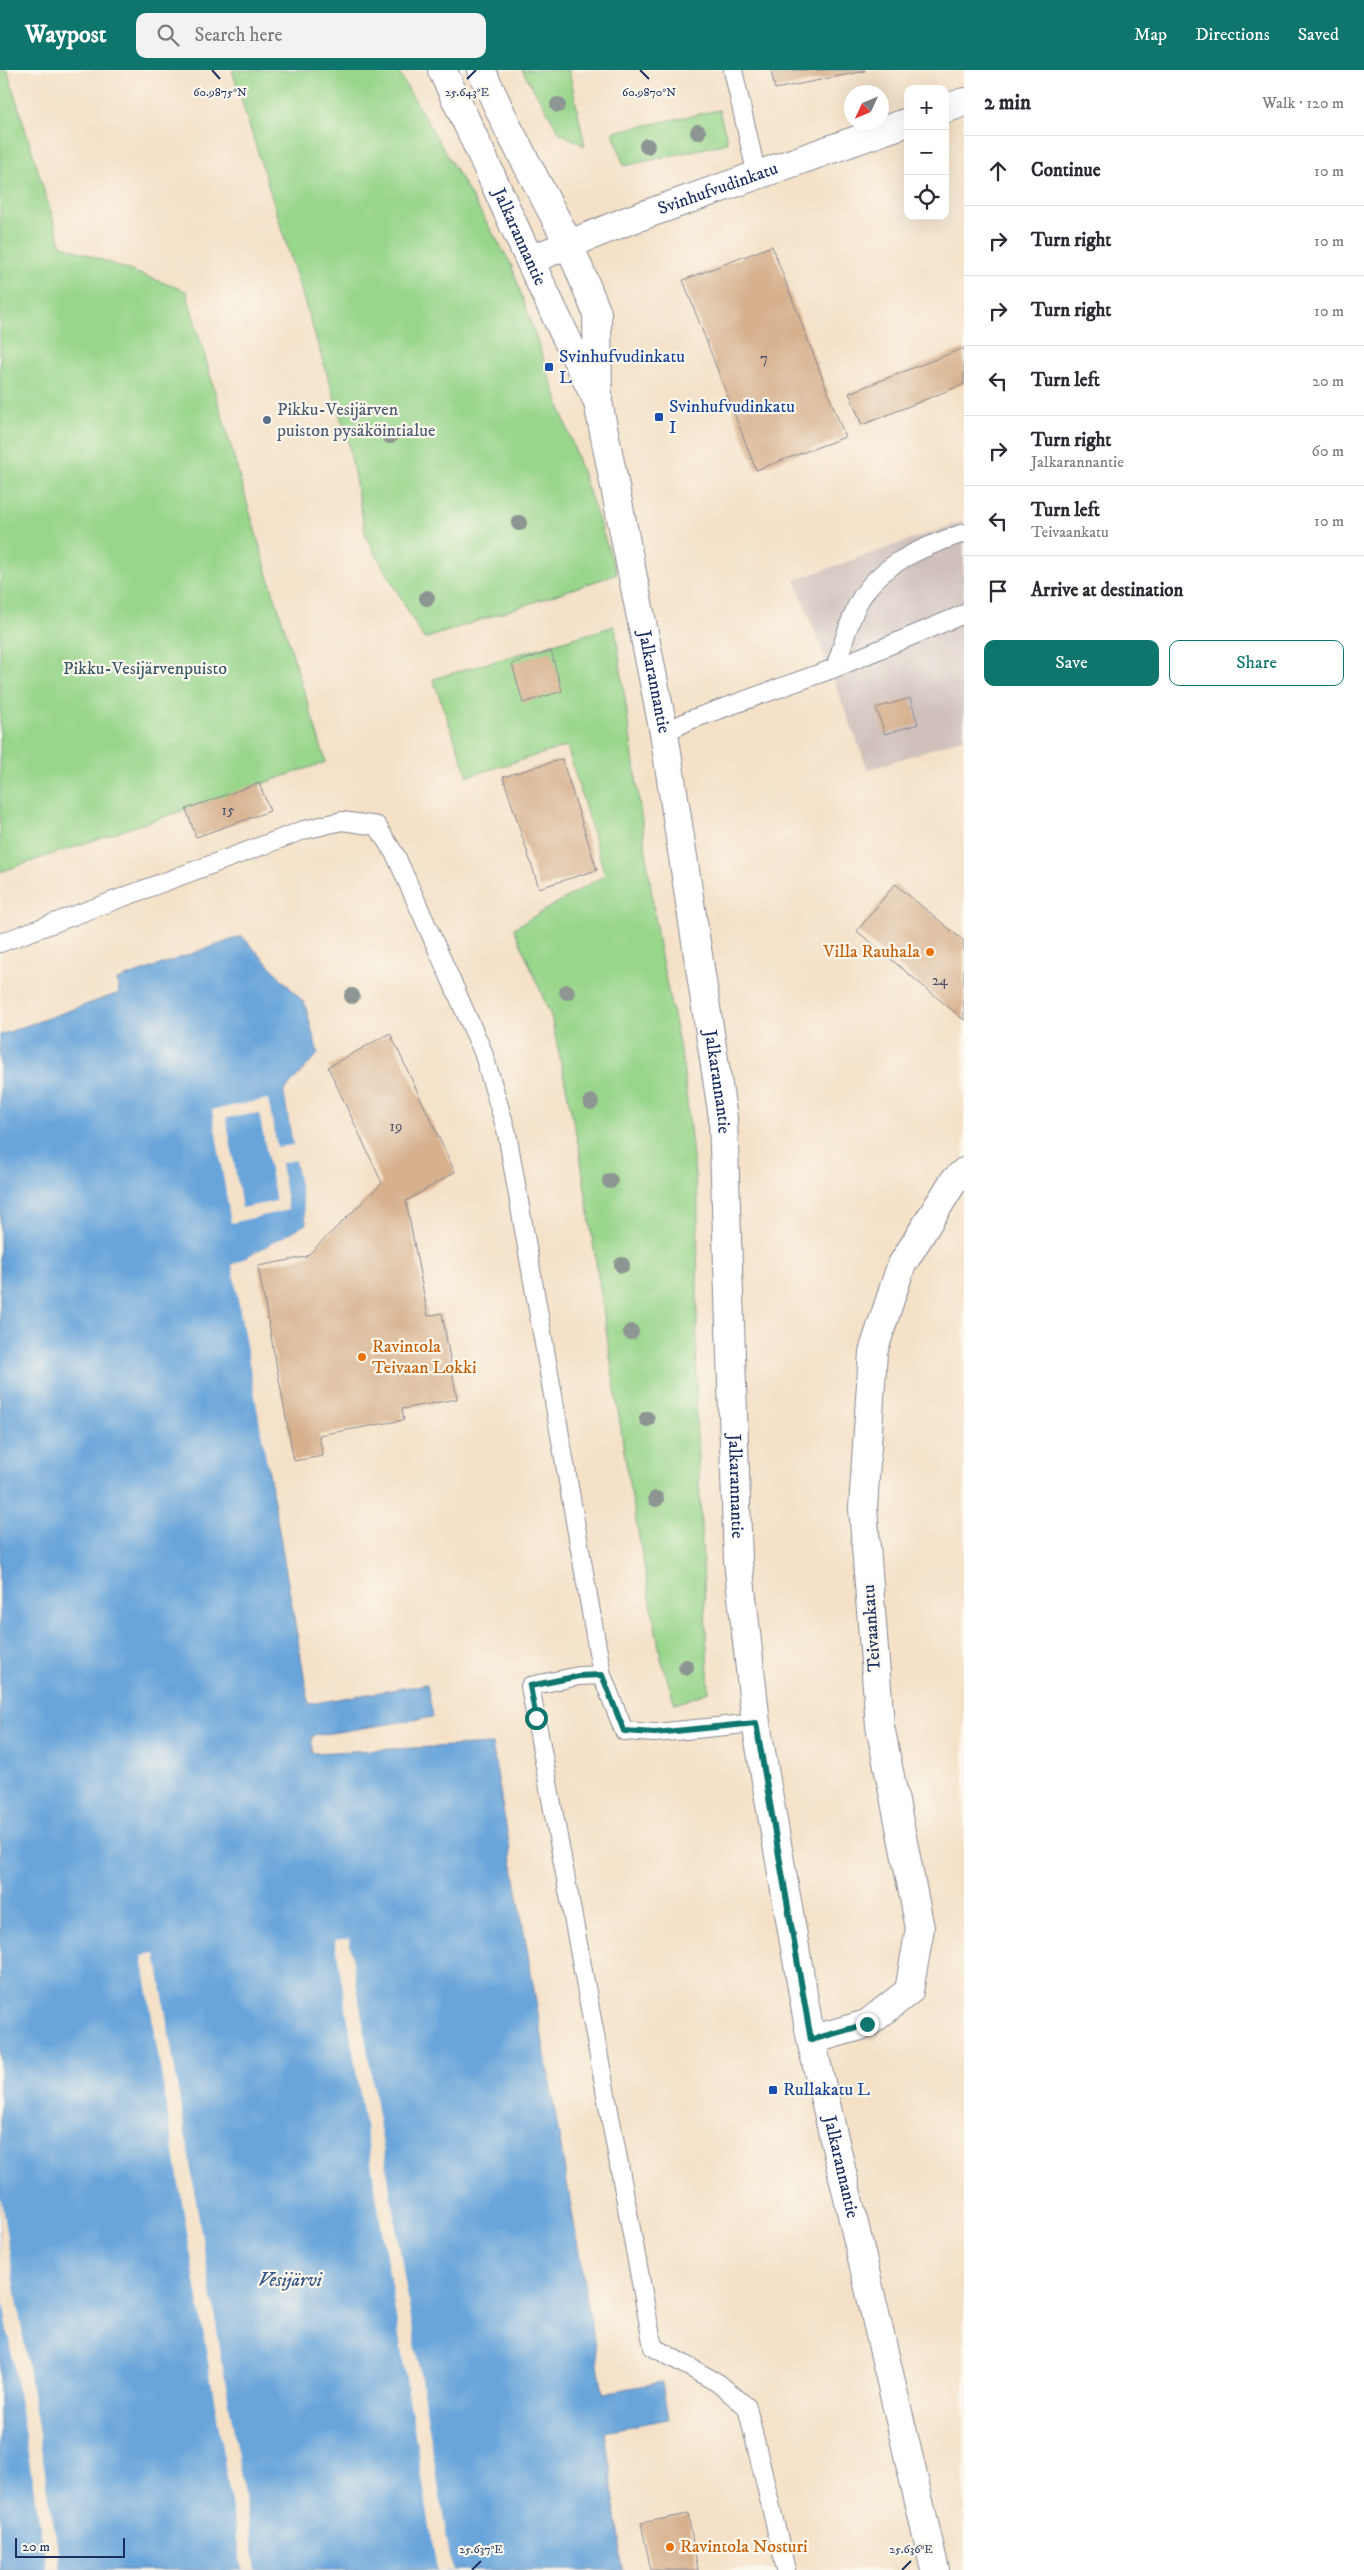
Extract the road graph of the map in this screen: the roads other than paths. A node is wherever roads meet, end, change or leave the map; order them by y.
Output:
1 (442, 70) edge
2 (481, 70) edge
3 (733, 70) edge
4 (964, 102) edge
5 (949, 108) edge
6 (904, 123) edge
7 (757, 176) junction
8 (570, 244) junction
9 (530, 260) junction
10 (598, 402) junction
11 (964, 533) edge
12 (964, 614) edge
13 (835, 668) junction
14 (664, 733) junction
15 (0, 943) edge
16 (964, 1172) edge
17 (602, 1675) junction
18 (756, 1723) junction
19 (811, 2040) junction
20 (933, 2567) edge
21 (786, 2570) edge

1 - 9 main road, Jalkarannantie
2 - 8 main road, Jalkarannantie
3 - 7 lane
4 - 5 main road
6 - 7 main road, Svinhufvudinkatu
7 - 8 main road, Svinhufvudinkatu
8 - 9 main road, Svinhufvudinkatu
8 - 10 main road, Jalkarannantie
9 - 10 main road, Jalkarannantie
10 - 14 main road, Jalkarannantie
11 - 13 lane
12 - 13 lane
13 - 14 lane
14 - 18 main road, Jalkarannantie
15 - 17 lane
16 - 19 main road, Teivaankatu
17 - 18 lane
17 - 21 lane
18 - 19 main road, Jalkarannantie
19 - 20 main road, Jalkarannantie

